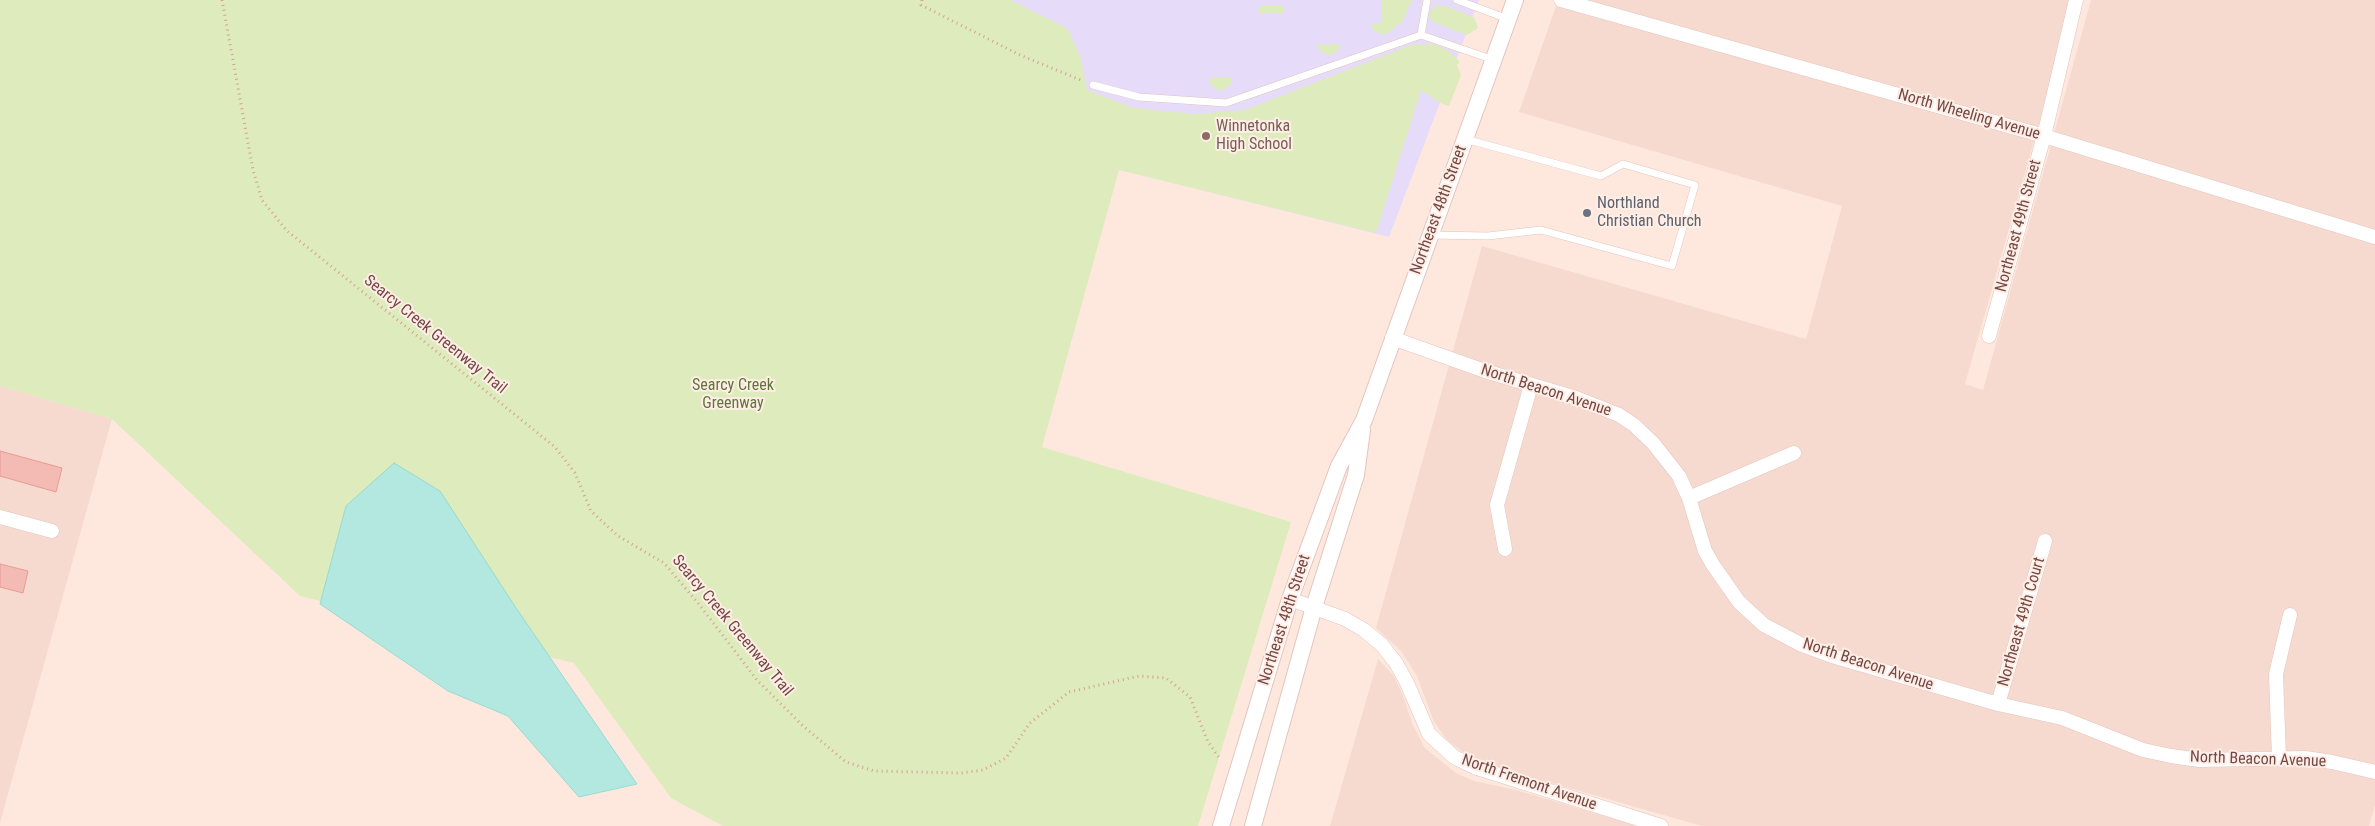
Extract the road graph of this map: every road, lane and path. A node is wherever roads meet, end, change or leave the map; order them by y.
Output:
1 (222, 0) edge
2 (922, 0) edge
3 (1427, 0) edge
4 (1457, 0) edge
5 (1515, 0) edge
6 (1561, 0) edge
7 (2076, 0) edge
8 (1508, 19) junction
9 (1421, 35) junction
10 (1494, 60) junction
11 (1093, 85) joint
12 (2044, 136) junction
13 (1465, 139) junction
14 (1430, 235) junction
15 (2375, 236) edge
16 (1989, 336) dead end
17 (1392, 338) junction
18 (1532, 385) junction
19 (1364, 420) junction
20 (1794, 453) dead end
21 (1689, 498) junction
22 (0, 517) edge
23 (52, 531) dead end
24 (2045, 541) dead end
25 (1505, 549) dead end
26 (1290, 599) junction
27 (1314, 607) junction
28 (2290, 615) dead end
29 (1998, 704) junction
30 (2279, 758) junction
31 (1220, 759) dead end
32 (2375, 772) edge
33 (1221, 826) edge
34 (1253, 826) edge
35 (1661, 826) edge

1 - 31 path, Searcy Creek Greenway Trail
2 - 11 path
3 - 9 lane
4 - 8 lane
5 - 8 street, Northeast 48th Street
6 - 12 street, North Wheeling Avenue
7 - 12 street, Northeast 49th Street
8 - 10 street, Northeast 48th Street
9 - 10 lane
9 - 11 lane
10 - 13 street, Northeast 48th Street
12 - 15 street, North Wheeling Avenue
12 - 16 street, Northeast 49th Street
13 - 14 street, Northeast 48th Street
13 - 14 lane
14 - 17 street, Northeast 48th Street
17 - 18 street, North Beacon Avenue
17 - 19 street, Northeast 48th Street
18 - 21 street, North Beacon Avenue
18 - 25 street
19 - 26 street, Northeast 48th Street
19 - 27 street, Northeast 48th Street
20 - 21 street
21 - 29 street, North Beacon Avenue
22 - 23 street
24 - 29 street, Northeast 49th Court
26 - 27 street, North Fremont Avenue
26 - 33 street, Northeast 48th Street
27 - 34 street, Northeast 48th Street
27 - 35 street, North Fremont Avenue
28 - 30 street
29 - 30 street, North Beacon Avenue
30 - 32 street, North Beacon Avenue

